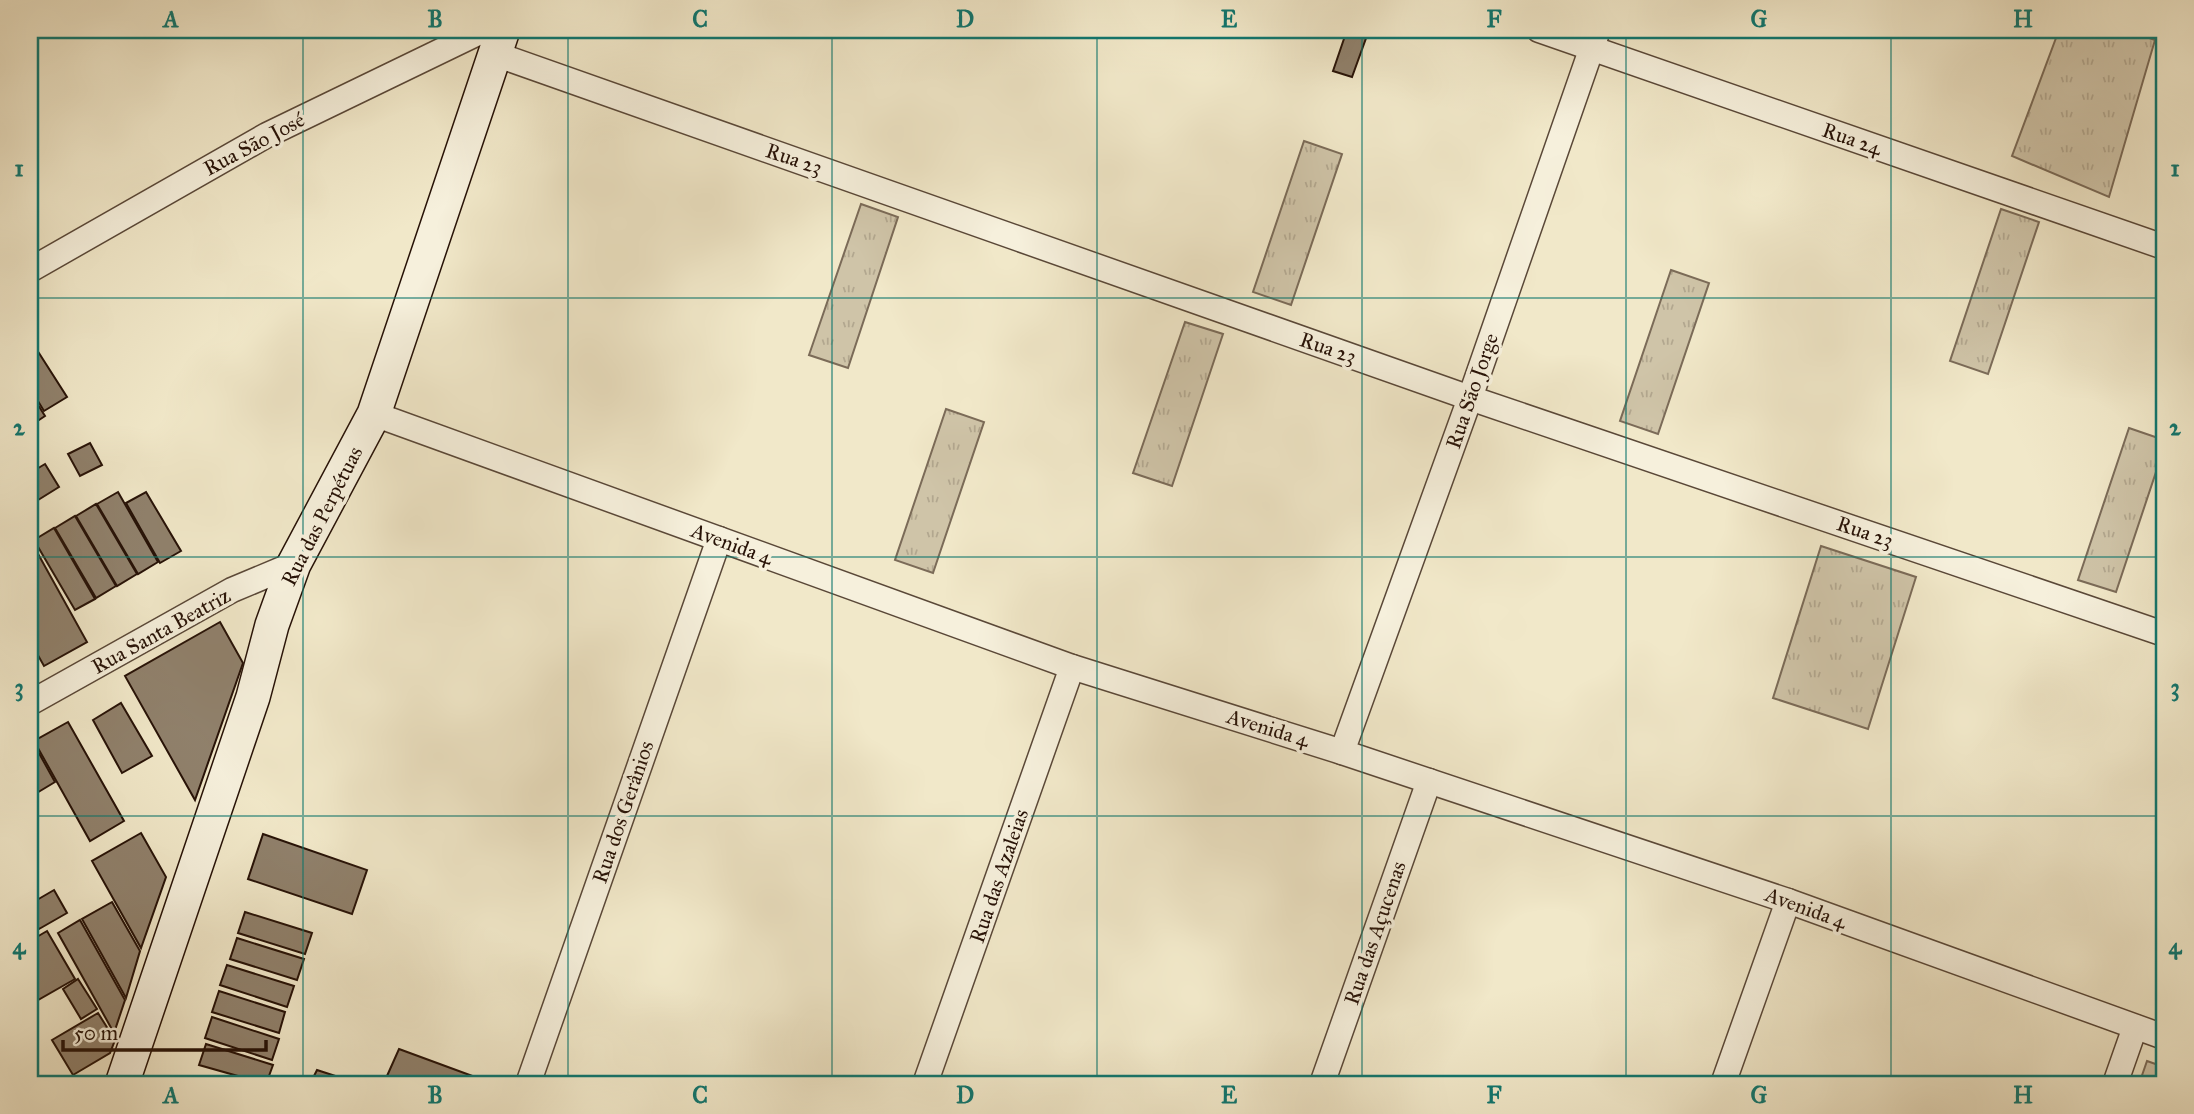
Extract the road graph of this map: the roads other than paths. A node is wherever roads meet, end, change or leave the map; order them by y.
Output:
1 (1539, 30) edge
2 (494, 38) edge
3 (1594, 39) edge
4 (2164, 247) edge
5 (30, 270) edge
6 (1470, 398) junction
7 (374, 414) junction
8 (719, 539) junction
9 (294, 564) junction
10 (2164, 634) edge
11 (1072, 667) junction
12 (30, 703) edge
13 (1342, 751) junction
14 (1429, 781) junction
15 (1788, 901) junction
16 (2135, 1027) junction
17 (2164, 1037) edge
18 (122, 1084) edge
19 (528, 1084) edge
20 (925, 1084) edge
21 (1322, 1084) edge
22 (1723, 1084) edge
23 (2116, 1084) edge

1 - 3 street, Rua 24
2 - 5 street, Rua São José
2 - 6 street, Rua 23
2 - 7 street, Rua das Perpétuas
3 - 4 street, Rua 24
3 - 6 street, Rua São Jorge
6 - 10 street, Rua 23
6 - 13 street, Rua São Jorge
7 - 8 street, Avenida 4
7 - 9 street, Rua das Perpétuas
8 - 11 street, Avenida 4
8 - 19 street, Rua dos Gerânios
9 - 12 street, Rua Santa Beatriz
9 - 18 street, Rua das Perpétuas
11 - 13 street, Avenida 4
11 - 20 street, Rua das Azaleias
13 - 14 street, Avenida 4
14 - 15 street, Avenida 4
14 - 21 street, Rua das Açucenas
15 - 16 street, Avenida 4
15 - 22 street
16 - 17 street, Avenida 4
16 - 23 street

